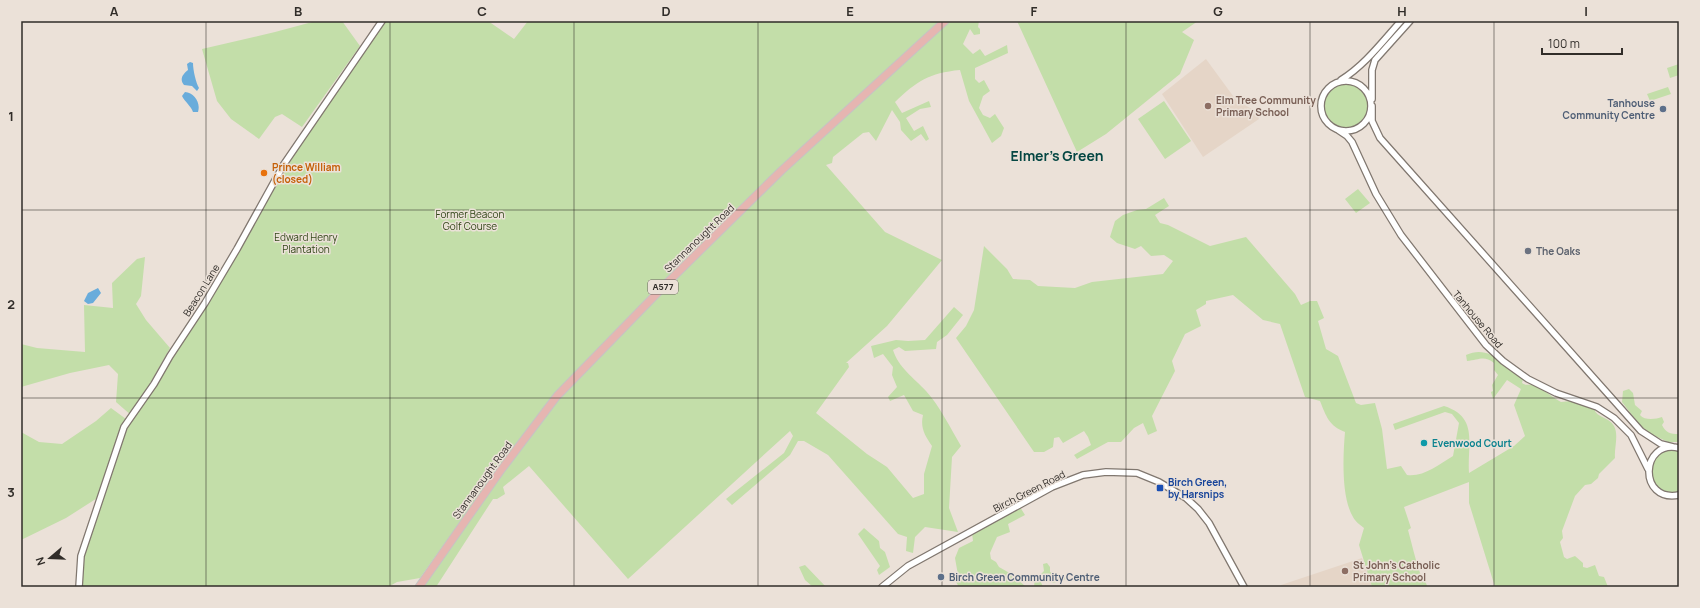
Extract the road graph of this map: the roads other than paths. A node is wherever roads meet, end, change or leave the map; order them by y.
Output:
1 (382, 21) edge
2 (945, 21) edge
3 (1401, 21) edge
4 (1410, 21) edge
5 (1339, 82) junction
6 (1372, 104) junction
7 (1338, 130) junction
8 (1677, 448) edge
9 (1648, 469) junction
10 (1679, 495) edge
11 (79, 587) edge
12 (419, 587) edge
13 (882, 587) edge
14 (1244, 587) edge

1 - 11 street, Beacon Lane
2 - 12 main road, Stannanought Road / A577
3 - 5 street
4 - 6 street
5 - 6 street
5 - 7 street
6 - 7 street
6 - 8 street
7 - 9 street, Tanhouse Road
8 - 9 street
9 - 10 street, Tanhouse Road
13 - 14 street, Birch Green Road

